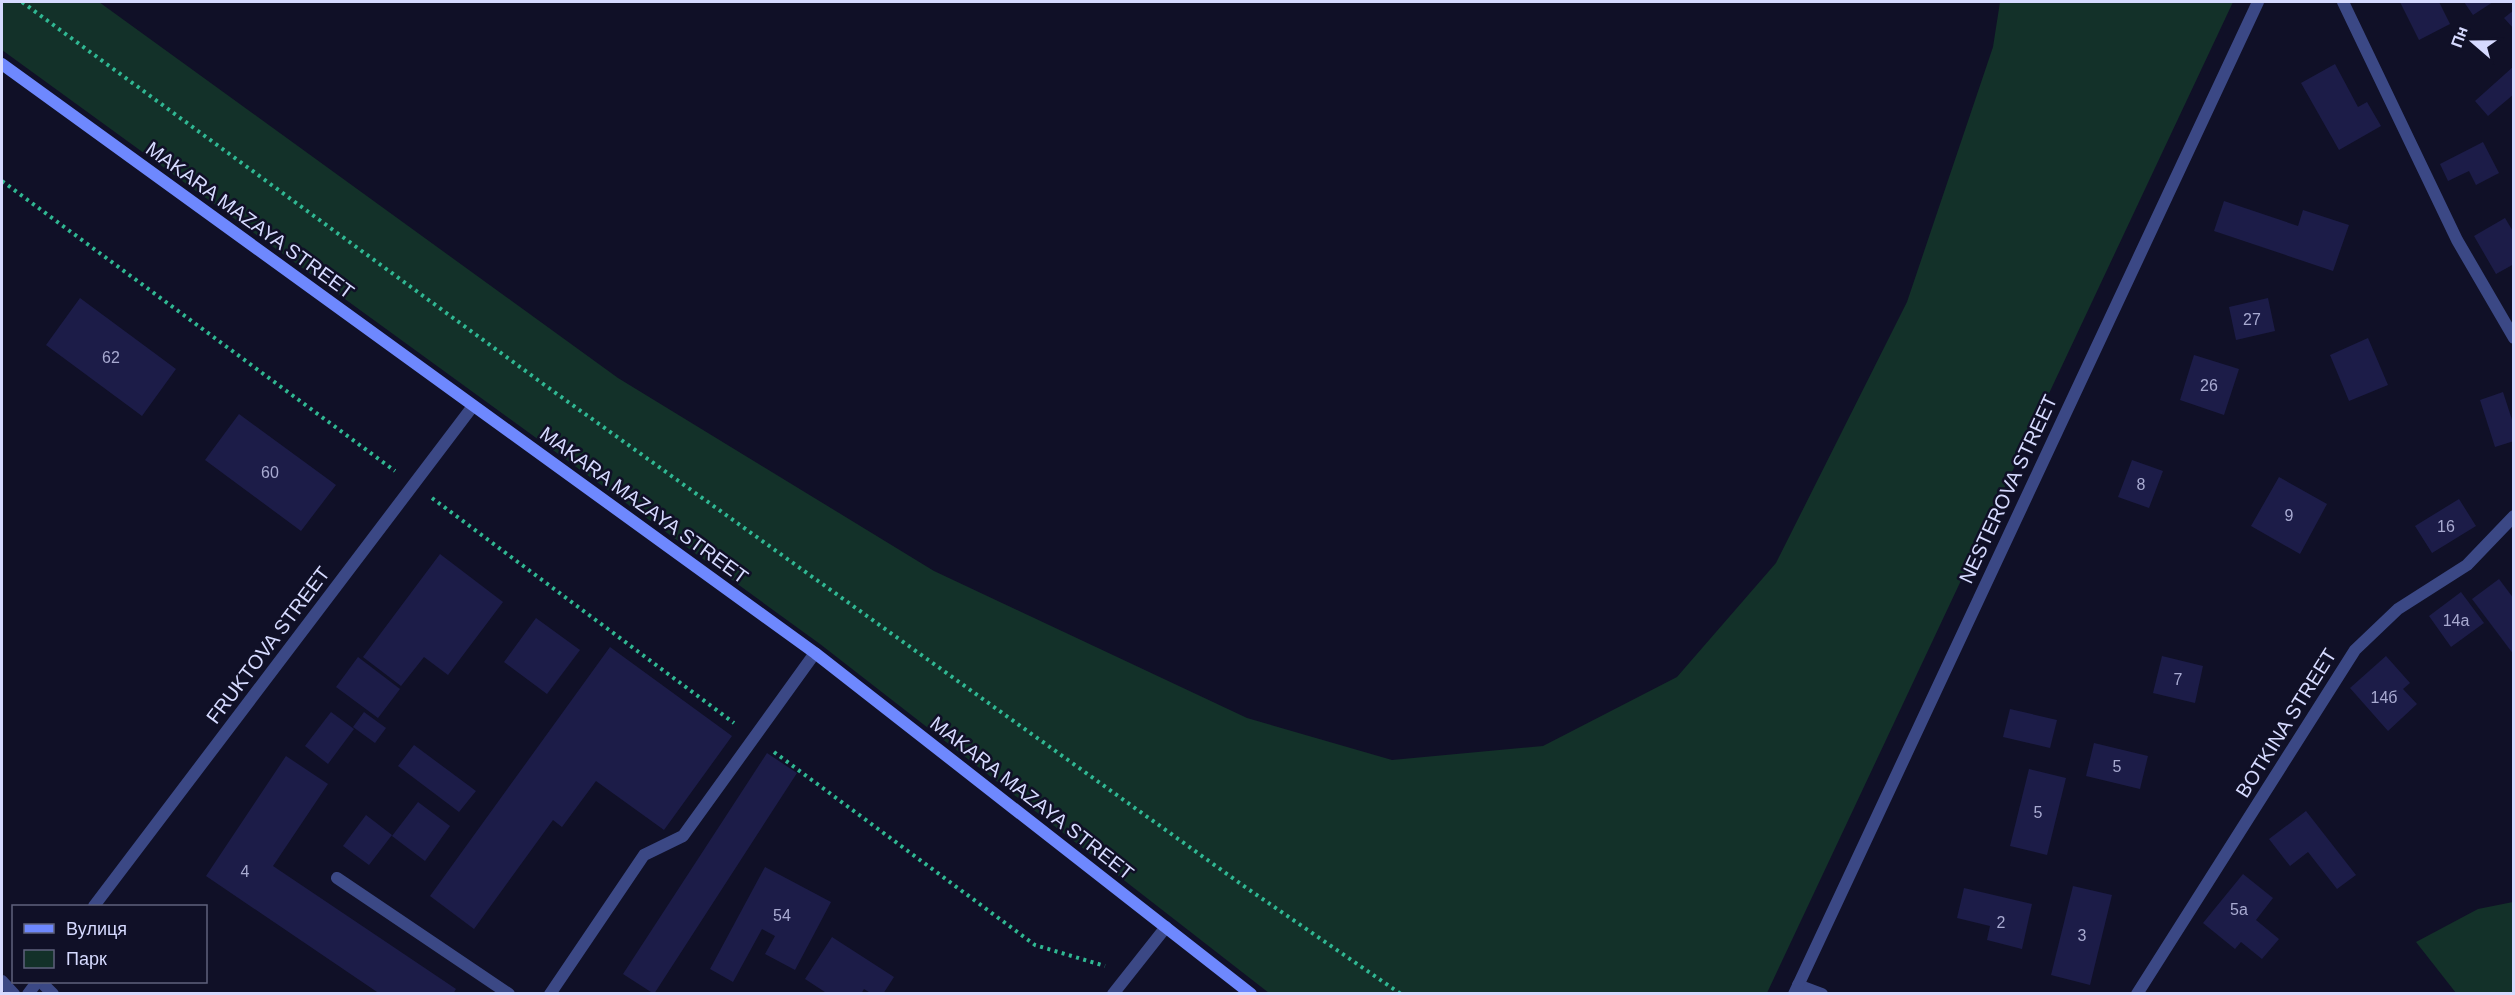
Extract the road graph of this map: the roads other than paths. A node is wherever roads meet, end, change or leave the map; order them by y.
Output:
1 (2258, 2) edge
2 (2343, 2) edge
3 (2, 64) edge
4 (2514, 338) edge
5 (473, 406) junction
6 (2514, 516) edge
7 (815, 653) junction
8 (337, 878) dead end
9 (95, 905) edge
10 (1167, 927) junction
11 (2, 981) edge
12 (41, 983) edge
13 (1796, 989) edge
14 (14, 993) edge
15 (53, 993) edge
16 (509, 993) edge
17 (550, 993) edge
18 (1113, 993) edge
19 (1251, 993) edge
20 (1822, 993) edge
21 (2137, 993) edge

1 - 13 street, NESTEROVA STREET
2 - 4 street
3 - 5 main road, MAKARA MAZAYA STREET
5 - 7 main road, MAKARA MAZAYA STREET
5 - 9 street, FRUKTOVA STREET
6 - 21 street, BOTKINA STREET
7 - 10 main road, MAKARA MAZAYA STREET
7 - 17 street
8 - 16 street
10 - 18 street
10 - 19 main road, MAKARA MAZAYA STREET
11 - 14 street
12 - 15 street
13 - 20 street

